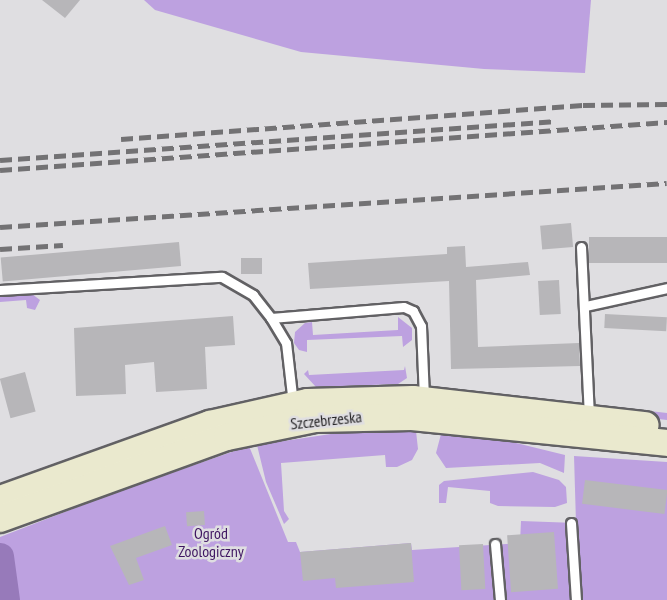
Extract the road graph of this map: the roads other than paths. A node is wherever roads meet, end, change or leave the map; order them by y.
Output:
1 (581, 247) dead end
2 (667, 288) edge
3 (0, 290) edge
4 (586, 306) junction
5 (272, 318) junction
6 (425, 409) junction
7 (294, 413) junction
8 (589, 418) junction
9 (667, 428) edge
10 (667, 443) edge
11 (14, 501) edge
12 (0, 519) edge
13 (571, 523) dead end
14 (495, 544) dead end
15 (500, 600) edge
16 (576, 600) edge

1 - 4 lane
2 - 4 lane
3 - 5 lane
4 - 8 lane
5 - 6 lane
5 - 7 lane
6 - 7 street, Szczebrzeska
6 - 8 street, Szczebrzeska
6 - 10 street, Szczebrzeska
7 - 11 street, Szczebrzeska
8 - 9 street, Szczebrzeska
11 - 12 street, Szczebrzeska
13 - 16 lane
14 - 15 lane

